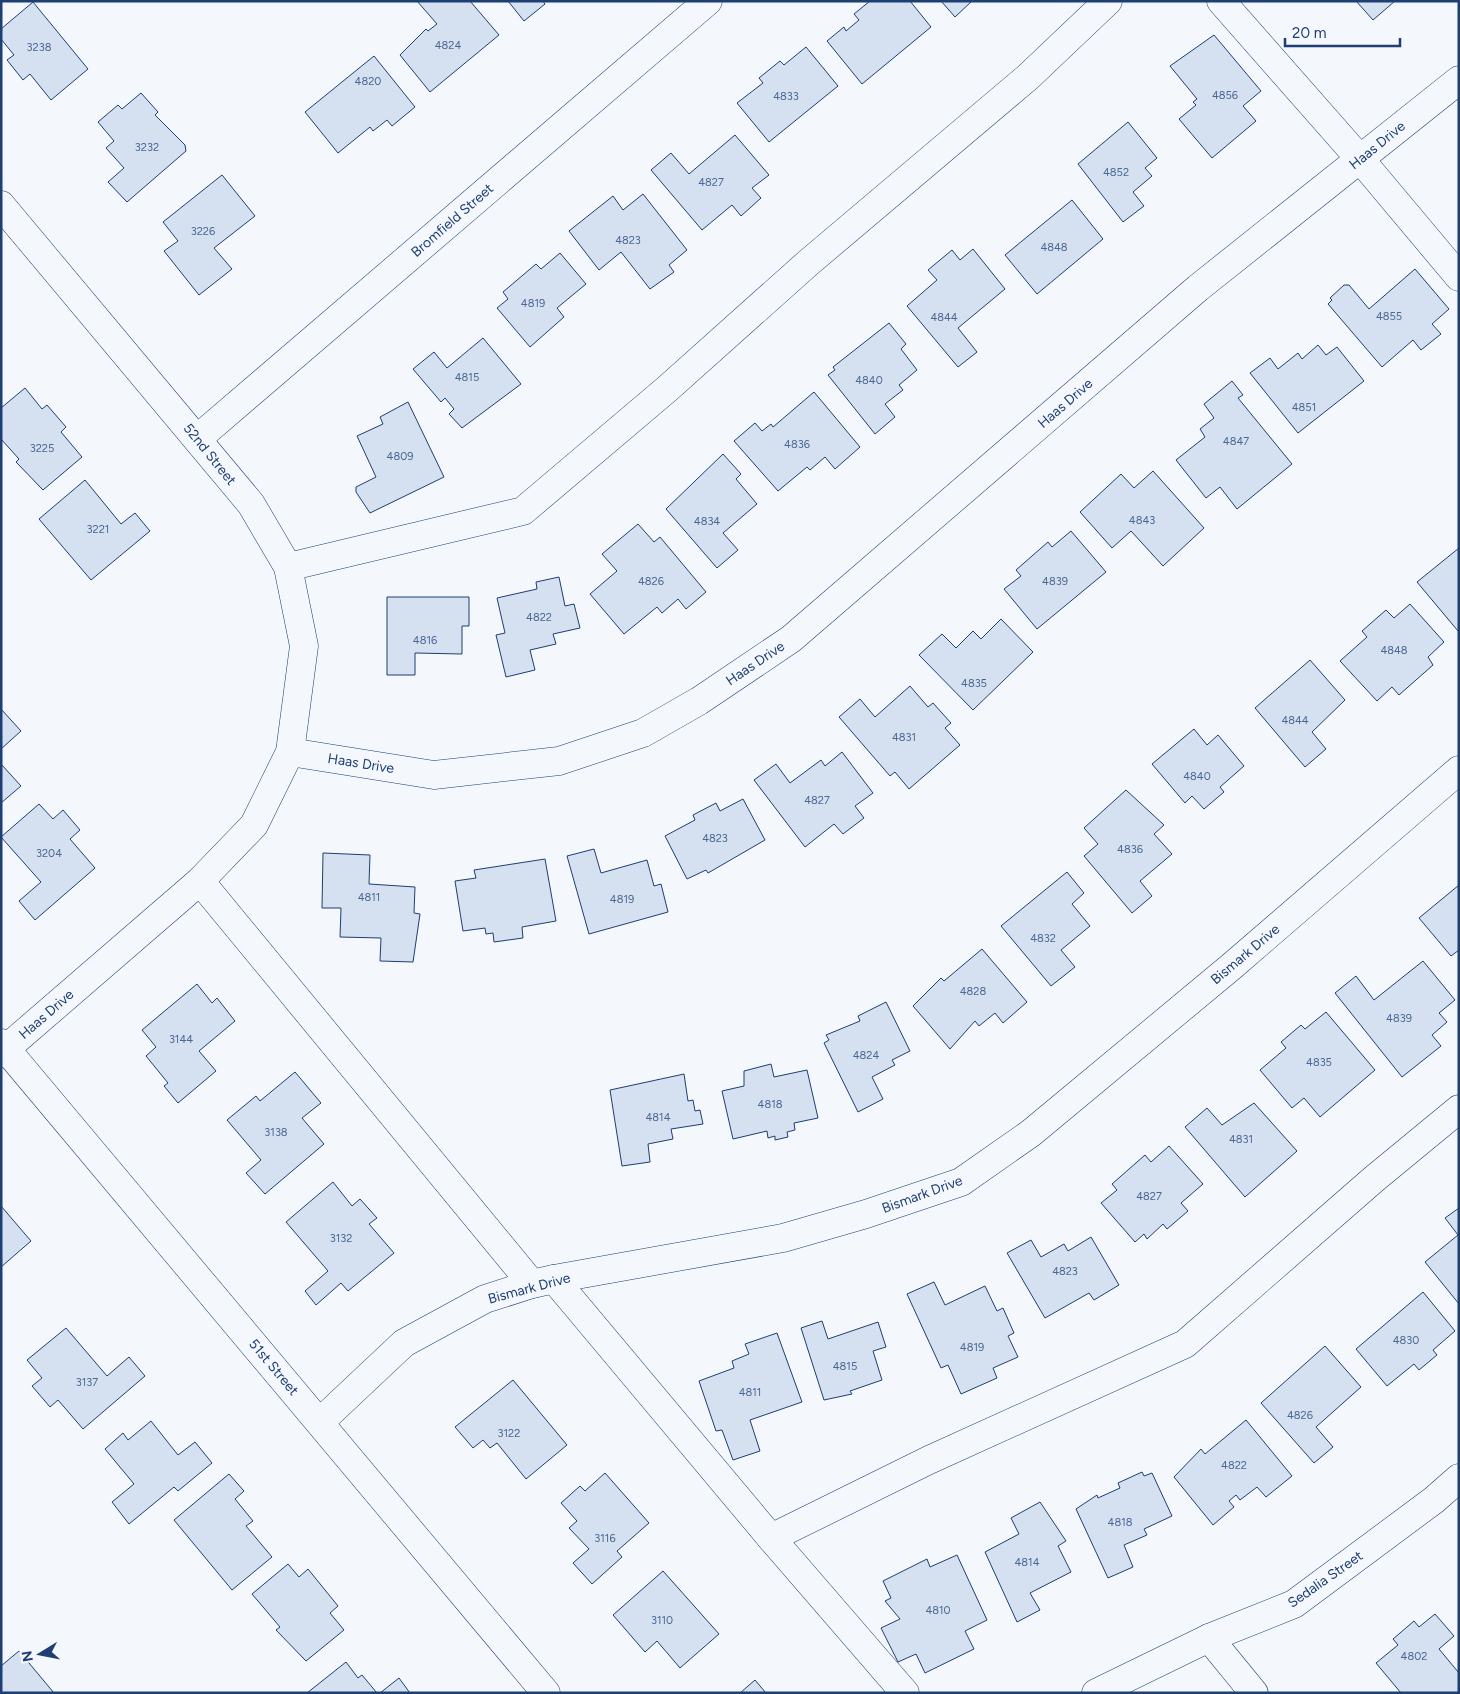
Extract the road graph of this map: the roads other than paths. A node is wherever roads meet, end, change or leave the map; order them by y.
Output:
1 (708, 1) edge
2 (1108, 1) edge
3 (1221, 1) edge
4 (1459, 80) edge
5 (1360, 159) junction
6 (1, 205) edge
7 (1459, 277) edge
8 (197, 439) junction
9 (288, 567) junction
10 (290, 752) junction
11 (1459, 770) edge
12 (200, 881) junction
13 (3, 1048) edge
14 (1459, 1109) edge
15 (543, 1282) junction
16 (320, 1422) junction
17 (1459, 1478) edge
18 (771, 1538) junction
19 (1208, 1638) junction
20 (546, 1693) edge
21 (905, 1693) edge
22 (1096, 1693) edge
23 (1254, 1693) edge

1 - 8 street, Bromfield Street
2 - 9 street
3 - 5 street
4 - 5 street, Haas Drive
5 - 7 street
5 - 10 street, Haas Drive
6 - 8 street, 52nd Street
8 - 9 street, 52nd Street
9 - 10 street, 52nd Street
10 - 12 street, Haas Drive
11 - 15 street, Bismark Drive
12 - 13 street, Haas Drive
12 - 15 street
13 - 16 street, 51st Street
14 - 18 street
15 - 16 street, Bismark Drive
15 - 18 street
16 - 20 street, 51st Street
17 - 19 street, Sedalia Street
18 - 21 street
19 - 22 street, Sedalia Street
19 - 23 street

